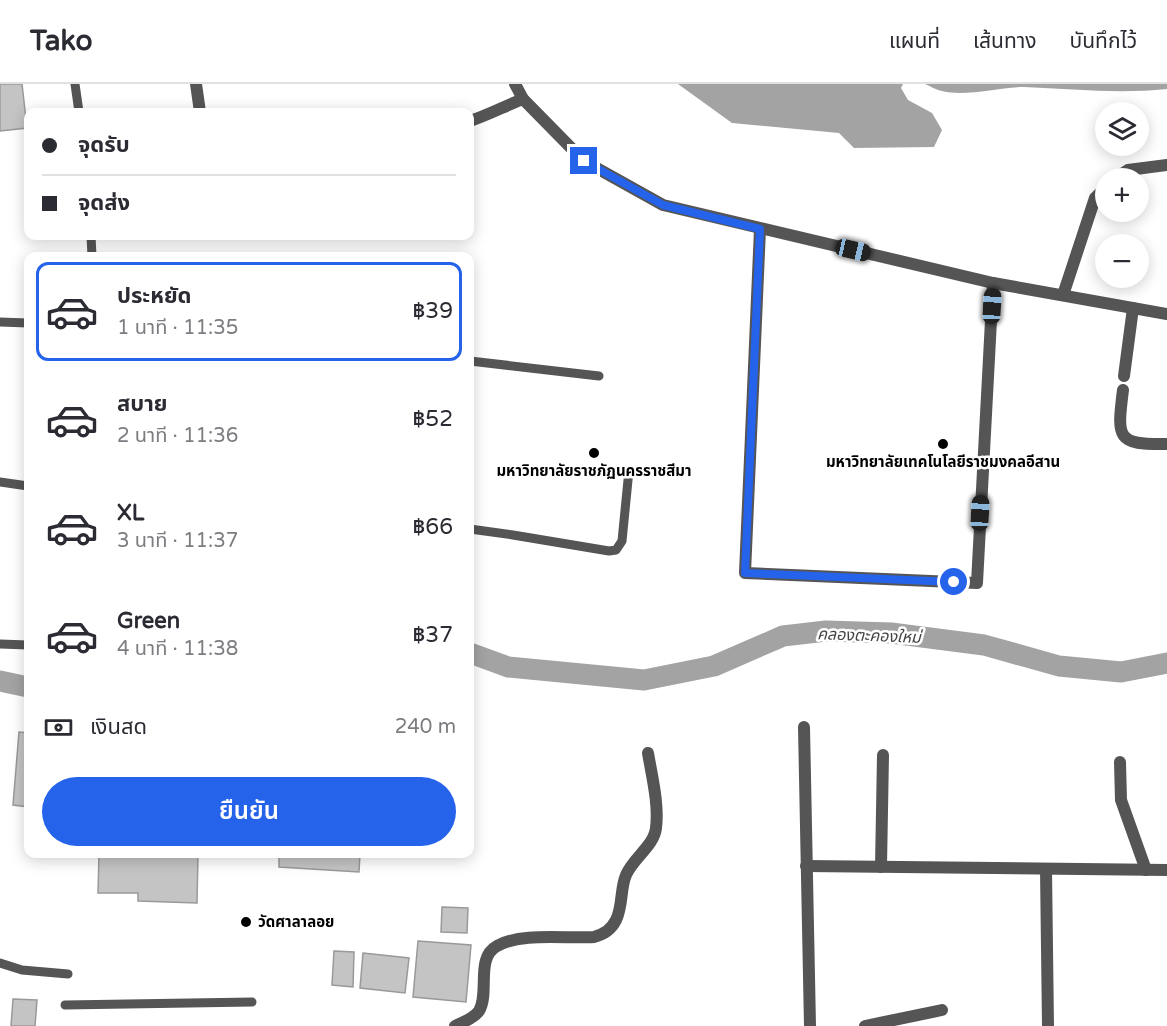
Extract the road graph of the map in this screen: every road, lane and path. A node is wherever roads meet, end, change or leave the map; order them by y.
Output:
1 (75, 84) edge
2 (196, 84) edge
3 (515, 84) edge
4 (523, 99) junction
5 (78, 108) edge
6 (199, 108) edge
7 (474, 120) edge
8 (1167, 165) edge
9 (1144, 168) edge
10 (1095, 198) edge
11 (760, 229) junction
12 (993, 283) junction
13 (1063, 296) junction
14 (1133, 308) junction
15 (1167, 314) edge
16 (0, 322) edge
17 (24, 323) edge
18 (474, 361) edge
19 (599, 376) dead end
20 (1124, 376) dead end
21 (1123, 390) dead end
22 (1167, 444) edge
23 (629, 470) dead end
24 (0, 482) edge
25 (24, 485) edge
26 (474, 530) edge
27 (0, 644) edge
28 (24, 645) edge
29 (804, 727) dead end
30 (648, 753) dead end
31 (884, 755) dead end
32 (1119, 762) dead end
33 (806, 866) junction
34 (882, 867) junction
35 (1046, 870) junction
36 (1146, 870) junction
37 (1167, 870) edge
38 (0, 963) edge
39 (68, 974) dead end
40 (252, 1002) dead end
41 (65, 1005) dead end
42 (942, 1010) dead end
43 (456, 1026) edge
44 (810, 1026) edge
45 (865, 1026) edge
46 (1048, 1026) edge

1 - 5 lane
2 - 6 street
3 - 4 street
4 - 7 street
4 - 11 street
8 - 9 street
10 - 13 street
11 - 12 street
11 - 12 street
12 - 13 street
13 - 14 street
14 - 15 street
14 - 20 street
16 - 17 lane
18 - 19 lane
21 - 22 street
23 - 26 lane
24 - 25 lane
27 - 28 lane
29 - 33 street
30 - 43 street
31 - 34 street
32 - 36 street
33 - 34 street
33 - 44 street
34 - 35 street
35 - 36 street
35 - 46 street
36 - 37 street
38 - 39 lane
40 - 41 lane
42 - 45 street

